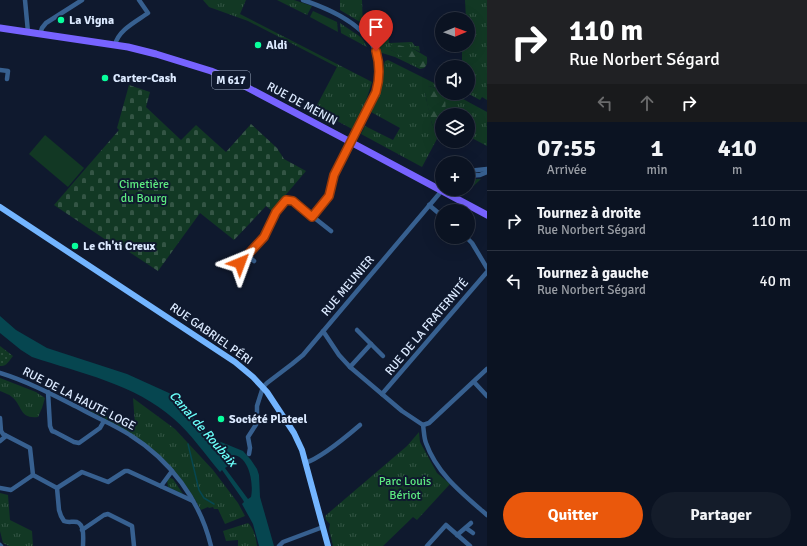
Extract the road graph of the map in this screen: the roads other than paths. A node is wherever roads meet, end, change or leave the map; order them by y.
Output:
1 (25, 0) edge
2 (82, 0) edge
3 (140, 0) edge
4 (303, 0) edge
5 (0, 24) edge
6 (0, 28) edge
7 (28, 30) junction
8 (41, 32) junction
9 (116, 43) junction
10 (0, 70) edge
11 (7, 79) dead end
12 (352, 140) junction
13 (487, 169) edge
14 (475, 170) edge
15 (487, 172) edge
16 (475, 175) edge
17 (435, 184) edge
18 (436, 196) edge
19 (456, 196) edge
20 (459, 196) edge
21 (0, 203) edge
22 (429, 205) junction
23 (0, 207) edge
24 (435, 210) edge
25 (487, 210) edge
26 (487, 215) edge
27 (312, 217) junction
28 (20, 219) junction
29 (331, 231) dead end
30 (472, 244) edge
31 (247, 255) junction
32 (254, 261) dead end
33 (240, 263) dead end
34 (487, 268) edge
35 (487, 272) edge
36 (357, 330) dead end
37 (323, 331) junction
38 (371, 344) junction
39 (383, 356) dead end
40 (350, 367) junction
41 (487, 369) edge
42 (0, 373) edge
43 (474, 382) junction
44 (263, 387) junction
45 (48, 392) junction
46 (382, 394) junction
47 (487, 396) edge
48 (0, 418) edge
49 (104, 421) junction
50 (360, 425) dead end
51 (423, 425) junction
52 (6, 436) junction
53 (0, 441) edge
54 (249, 454) dead end
55 (305, 464) junction
56 (172, 471) junction
57 (33, 475) junction
58 (161, 486) junction
59 (0, 488) edge
60 (57, 488) junction
61 (193, 501) junction
62 (487, 515) edge
63 (470, 523) dead end
64 (323, 527) junction
65 (466, 528) junction
66 (82, 530) junction
67 (473, 533) dead end
68 (457, 535) junction
69 (83, 546) edge
70 (134, 546) edge
71 (211, 546) edge
72 (279, 546) edge
73 (328, 546) edge
74 (427, 546) edge
75 (470, 546) edge

1 - 7 street
2 - 8 street
3 - 9 street
4 - 12 street
5 - 7 main road, RUE DE MENIN / M 617
6 - 7 main road, RUE DE MENIN / M 617
7 - 8 main road, RUE DE MENIN / M 617
8 - 9 main road, RUE DE MENIN / M 617
9 - 12 main road, RUE DE MENIN / M 617
10 - 11 street
12 - 17 main road, RUE DE MENIN / M 617
12 - 27 street
13 - 14 street
15 - 16 street
18 - 22 street, RUE MEUNIER
19 - 26 main road, RUE DE MENIN / M 617
20 - 25 main road, RUE DE MENIN / M 617
21 - 28 main road, RUE GABRIEL PÉRI
22 - 24 street
22 - 37 street, RUE MEUNIER
23 - 28 main road, RUE GABRIEL PÉRI
27 - 29 street
27 - 31 street
28 - 44 main road, RUE GABRIEL PÉRI
30 - 34 street
31 - 32 street
31 - 33 street
35 - 46 street, RUE DE LA FRATERNITÉ
36 - 38 street
37 - 40 street
37 - 44 street, RUE MEUNIER
38 - 39 street
38 - 40 street
40 - 46 street
41 - 43 street
42 - 45 street, RUE DE LA HAUTE LOGE
43 - 47 street
43 - 51 street
44 - 54 street
44 - 55 main road, RUE GABRIEL PÉRI
45 - 49 street, RUE DE LA HAUTE LOGE
45 - 49 street
46 - 51 street
48 - 52 street
49 - 56 street, RUE DE LA HAUTE LOGE
50 - 55 street
51 - 62 street
52 - 53 street
52 - 57 street
55 - 64 main road, RUE GABRIEL PÉRI
56 - 58 street
56 - 61 street, RUE DE LA HAUTE LOGE
57 - 59 street
57 - 60 street
58 - 60 street
58 - 61 street
60 - 66 street
61 - 71 street, RUE DE LA HAUTE LOGE
63 - 65 street
64 - 72 street
64 - 73 main road, RUE GABRIEL PÉRI
65 - 67 street
65 - 68 street
66 - 69 street
66 - 70 street
68 - 74 street
68 - 75 street

